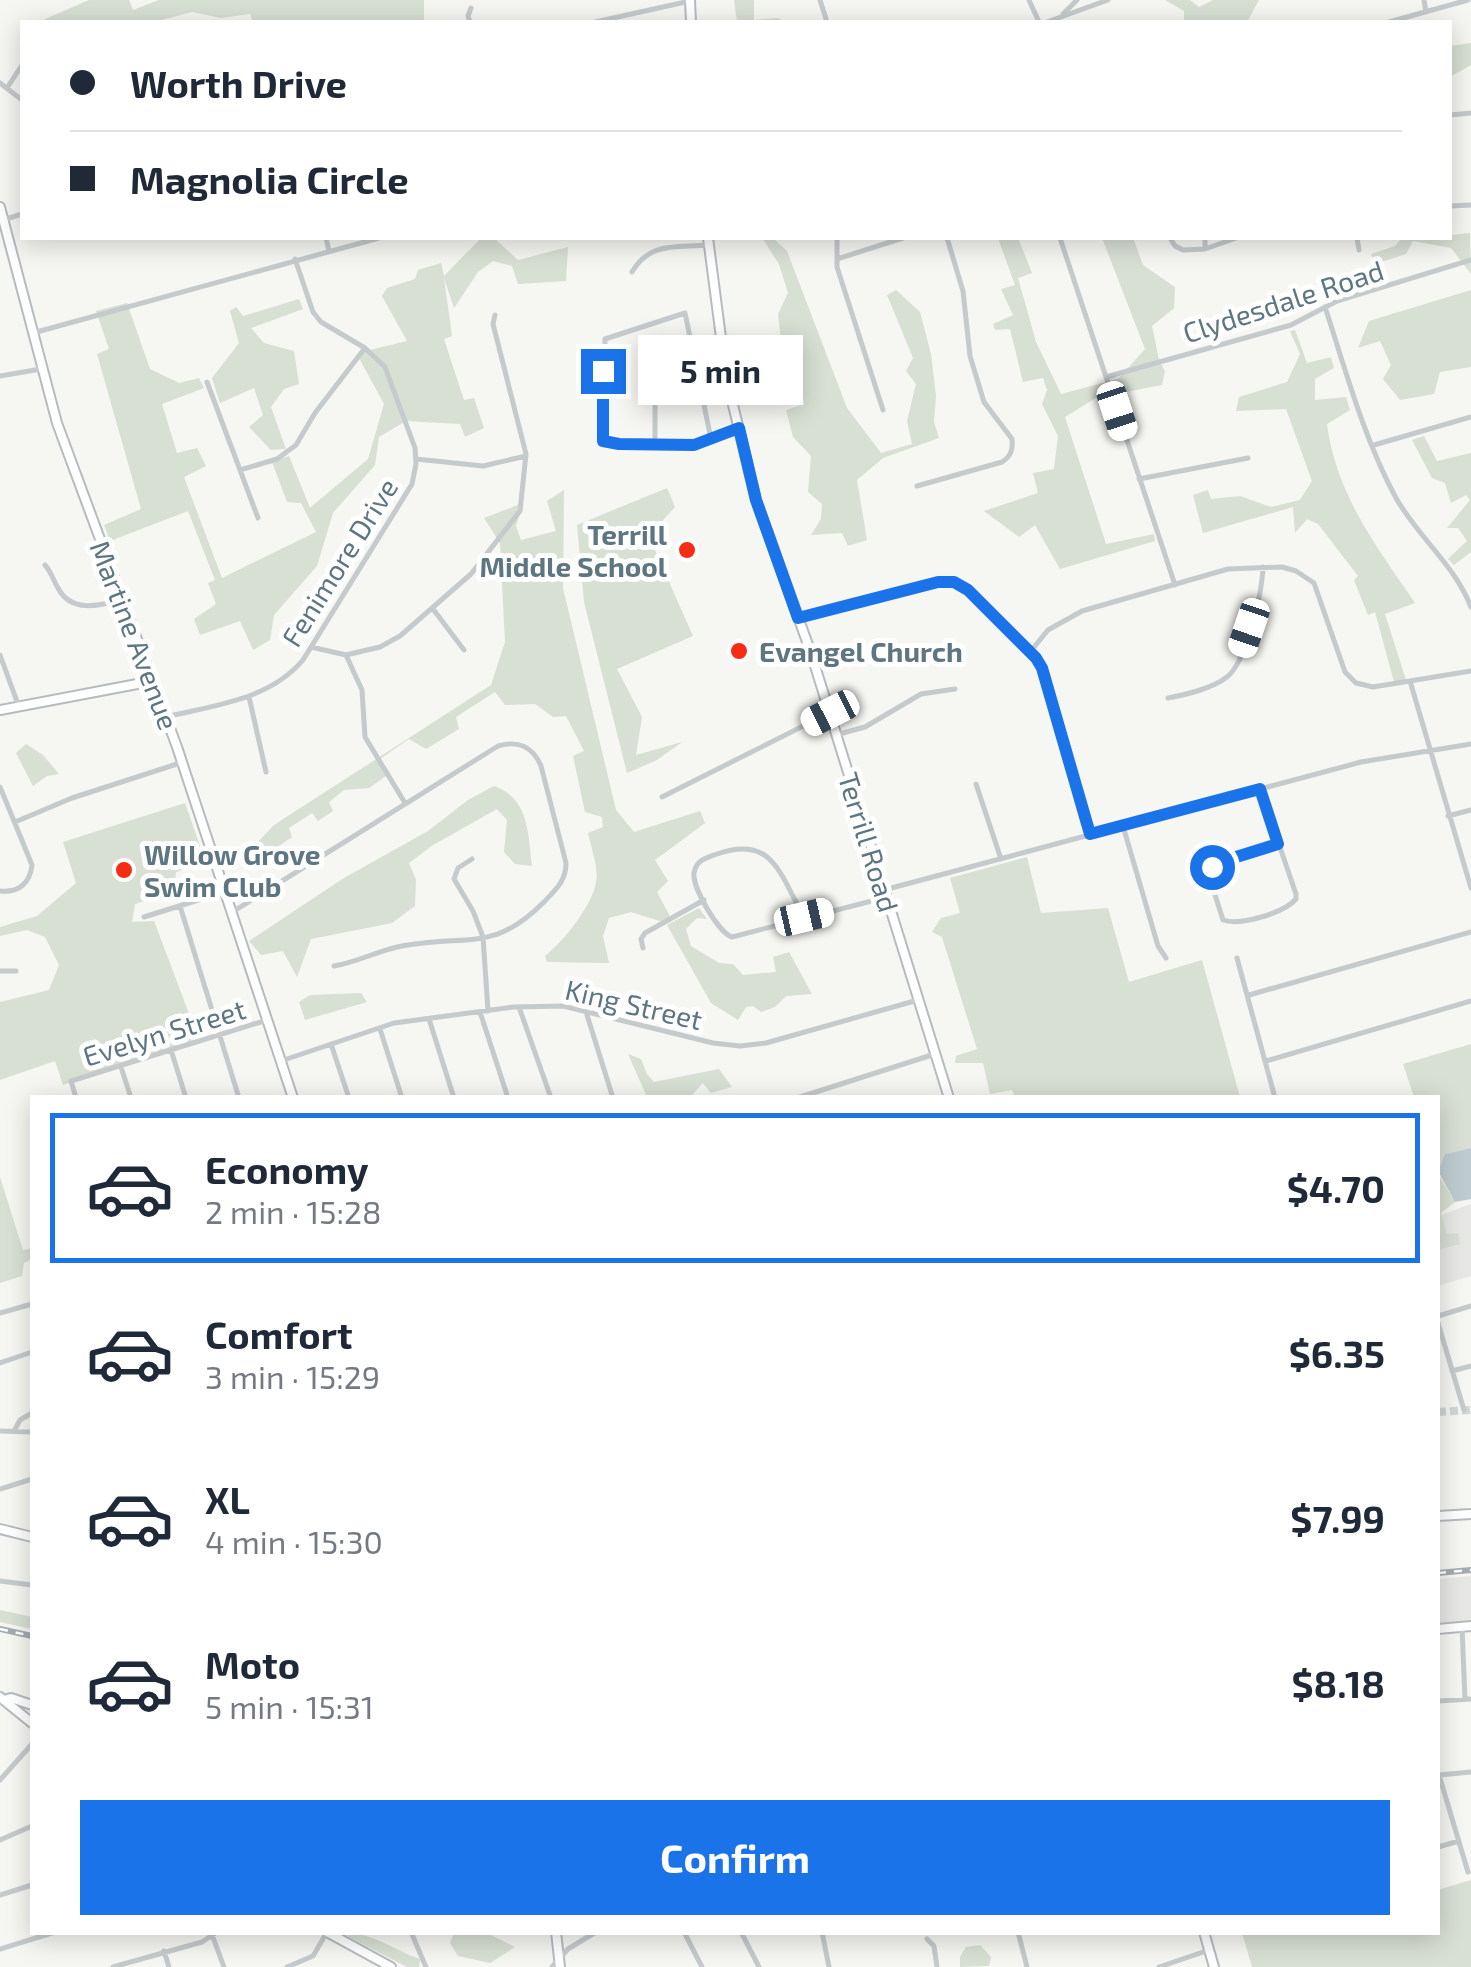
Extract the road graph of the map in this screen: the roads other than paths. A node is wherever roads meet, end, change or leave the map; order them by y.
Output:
1 (690, 0) edge
2 (1077, 0) edge
3 (1108, 0) edge
4 (1424, 0) edge
5 (1468, 0) edge
6 (471, 8) dead end
7 (1084, 8) junction
8 (1426, 12) junction
9 (1062, 19) edge
10 (469, 20) edge
11 (603, 20) edge
12 (1396, 20) edge
13 (20, 68) edge
14 (0, 83) edge
15 (7, 88) junction
16 (20, 98) edge
17 (0, 207) edge
18 (20, 215) edge
19 (3, 220) junction
20 (326, 240) edge
21 (371, 240) edge
22 (837, 240) edge
23 (897, 240) edge
24 (948, 240) edge
25 (1061, 240) edge
26 (1172, 240) edge
27 (1205, 240) edge
28 (1230, 240) edge
29 (1357, 240) edge
30 (708, 241) edge
31 (1205, 249) junction
32 (329, 250) junction
33 (1359, 250) dead end
34 (295, 259) junction
35 (837, 260) junction
36 (1471, 260) edge
37 (632, 272) dead end
38 (1325, 306) junction
39 (495, 316) dead end
40 (33, 333) junction
41 (365, 348) junction
42 (693, 354) junction
43 (724, 359) junction
44 (696, 366) junction
45 (41, 369) junction
46 (698, 375) junction
47 (0, 376) edge
48 (1106, 377) junction
49 (207, 382) dead end
50 (655, 399) dead end
51 (883, 410) dead end
52 (1471, 417) edge
53 (739, 428) junction
54 (710, 439) junction
55 (1374, 445) junction
56 (654, 446) junction
57 (526, 456) junction
58 (1248, 458) dead end
59 (416, 459) junction
60 (240, 470) junction
61 (1139, 479) junction
62 (916, 486) dead end
63 (258, 518) dead end
64 (45, 566) dead end
65 (1262, 567) junction
66 (1175, 585) junction
67 (121, 600) junction
68 (1471, 607) edge
69 (433, 609) junction
70 (798, 618) junction
71 (311, 647) junction
72 (464, 650) dead end
73 (1030, 652) junction
74 (0, 655) edge
75 (346, 655) junction
76 (1471, 671) edge
77 (153, 681) junction
78 (1410, 682) junction
79 (955, 689) dead end
80 (249, 696) junction
81 (1168, 698) dead end
82 (19, 707) junction
83 (0, 710) edge
84 (830, 713) junction
85 (166, 717) junction
86 (836, 735) junction
87 (1471, 744) edge
88 (1431, 752) junction
89 (183, 762) junction
90 (266, 772) dead end
91 (976, 784) dead end
92 (0, 787) edge
93 (1260, 789) junction
94 (662, 797) dead end
95 (405, 803) junction
96 (1471, 810) edge
97 (1448, 816) junction
98 (15, 822) junction
99 (1124, 826) junction
100 (1090, 834) junction
101 (1278, 844) junction
102 (472, 859) dead end
103 (1000, 859) junction
104 (1470, 883) edge
105 (226, 891) junction
106 (0, 892) edge
107 (885, 894) junction
108 (704, 900) junction
109 (180, 906) junction
110 (234, 911) junction
111 (144, 917) dead end
112 (804, 917) junction
113 (1471, 932) edge
114 (483, 938) junction
115 (643, 948) dead end
116 (1166, 958) dead end
117 (1238, 958) dead end
118 (334, 966) dead end
119 (0, 971) edge
120 (16, 971) dead end
121 (1249, 995) junction
122 (918, 1000) junction
123 (1471, 1001) edge
124 (519, 1007) junction
125 (484, 1012) junction
126 (586, 1013) junction
127 (429, 1018) junction
128 (268, 1020) junction
129 (379, 1028) junction
130 (220, 1035) junction
131 (331, 1044) junction
132 (171, 1050) junction
133 (935, 1054) junction
134 (281, 1061) junction
135 (1266, 1061) junction
136 (121, 1066) junction
137 (75, 1095) edge
138 (130, 1095) edge
139 (185, 1095) edge
140 (238, 1095) edge
141 (292, 1095) edge
142 (347, 1095) edge
143 (401, 1095) edge
144 (453, 1095) edge
145 (507, 1095) edge
146 (550, 1095) edge
147 (612, 1095) edge
148 (806, 1095) edge
149 (947, 1095) edge
150 (1274, 1095) edge
151 (30, 1305) edge
152 (1471, 1306) edge
153 (0, 1313) edge
154 (1440, 1318) edge
155 (1440, 1326) edge
156 (30, 1353) edge
157 (0, 1363) edge
158 (1471, 1366) edge
159 (1452, 1371) junction
160 (1464, 1410) dead end
161 (30, 1414) edge
162 (0, 1431) edge
163 (14, 1431) junction
164 (30, 1432) edge
165 (30, 1479) edge
166 (0, 1488) edge
167 (1471, 1514) edge
168 (1440, 1516) edge
169 (0, 1528) edge
170 (30, 1537) edge
171 (0, 1581) edge
172 (30, 1585) edge
173 (1466, 1627) edge
174 (1440, 1629) edge
175 (2, 1698) edge
176 (1468, 1699) edge
177 (1440, 1701) edge
178 (30, 1704) edge
179 (30, 1721) edge
180 (30, 1746) edge
181 (1471, 1772) edge
182 (1440, 1775) edge
183 (0, 1780) edge
184 (1440, 1781) edge
185 (0, 1826) edge
186 (30, 1827) edge
187 (2, 1840) edge
188 (1459, 1841) junction
189 (1440, 1847) edge
190 (1468, 1872) dead end
191 (30, 1885) edge
192 (0, 1895) edge
193 (45, 1935) edge
194 (210, 1935) edge
195 (213, 1935) edge
196 (325, 1935) edge
197 (332, 1935) edge
198 (412, 1935) edge
199 (556, 1935) edge
200 (591, 1935) edge
201 (686, 1935) edge
202 (743, 1935) edge
203 (823, 1935) edge
204 (1019, 1935) edge
205 (1205, 1935) edge
206 (928, 1939) dead end
207 (0, 1948) edge
208 (1209, 1950) junction
209 (164, 1951) junction
210 (560, 1963) edge
211 (114, 1967) edge
212 (169, 1967) edge
213 (224, 1967) edge
214 (288, 1967) edge
215 (391, 1967) edge
216 (426, 1967) edge
217 (552, 1967) edge
218 (702, 1967) edge
219 (759, 1967) edge
220 (829, 1967) edge
221 (937, 1967) edge
222 (1027, 1967) edge
223 (1158, 1967) edge
224 (1214, 1967) edge

1 - 11 street
2 - 7 street
2 - 9 street
3 - 7 street
4 - 8 street
5 - 8 street
6 - 10 street
7 - 9 street
8 - 12 street
13 - 15 street
14 - 15 street
15 - 16 street
17 - 19 street, Martine Avenue
18 - 19 street
19 - 40 street, Martine Avenue
20 - 32 street
21 - 32 street
22 - 35 street
23 - 35 street
24 - 62 street
25 - 48 street
26 - 31 street
27 - 31 street
28 - 31 street
29 - 33 street
30 - 37 street
30 - 43 street, Terrill Road
32 - 34 street
34 - 40 street
34 - 41 street, Fenimore Drive
35 - 51 street
36 - 38 street, Clydesdale Road
38 - 48 street, Clydesdale Road
38 - 55 street
39 - 57 street
40 - 45 street, Martine Avenue
41 - 59 street, Fenimore Drive
41 - 60 street
42 - 44 street
42 - 46 street
42 - 56 street
43 - 44 street
43 - 53 street, Terrill Road
44 - 46 street
45 - 47 street
45 - 67 street, Martine Avenue
46 - 54 street
48 - 61 street
49 - 60 street
50 - 56 street
52 - 55 street
53 - 54 street
53 - 70 street, Terrill Road
54 - 56 street
55 - 68 street
57 - 59 street
57 - 69 street
58 - 61 street
59 - 71 street, Fenimore Drive
60 - 63 street
61 - 66 street
64 - 67 street
65 - 66 street
65 - 78 street
65 - 81 street
66 - 73 street
67 - 77 street, Martine Avenue
69 - 72 street
69 - 75 street
70 - 73 street
70 - 84 street, Terrill Road
71 - 75 street
71 - 80 street, Fenimore Drive
73 - 100 street
74 - 82 street
75 - 95 street
76 - 78 street
77 - 82 street
77 - 85 street, Martine Avenue
78 - 88 street
79 - 86 street
80 - 85 street, Fenimore Drive
80 - 90 street
82 - 83 street
84 - 86 street, Terrill Road
84 - 94 street
85 - 89 street, Martine Avenue
86 - 107 street, Terrill Road
87 - 88 street
88 - 93 street
88 - 97 street
89 - 98 street
89 - 105 street, Martine Avenue
91 - 103 street
92 - 98 street
93 - 99 street
93 - 101 street
95 - 110 street
95 - 114 street
96 - 97 street
97 - 104 street
98 - 106 street
99 - 100 street
99 - 116 street
100 - 103 street
101 - 101 street
102 - 114 street
103 - 107 street
105 - 109 street
105 - 110 street, Martine Avenue
107 - 112 street
107 - 122 street, Terrill Road
108 - 112 street
108 - 112 street
108 - 115 street
109 - 111 street
109 - 130 street
110 - 128 street, Martine Avenue
113 - 121 street
114 - 118 street
114 - 125 street
117 - 121 street
119 - 120 street
121 - 135 street
122 - 126 street, King Street
122 - 133 street, Terrill Road
123 - 135 street
124 - 125 street, King Street
124 - 126 street, King Street
124 - 146 street
125 - 127 street, King Street
125 - 145 street
126 - 147 street
127 - 129 street, King Street
127 - 144 street
128 - 130 street, Evelyn Street
128 - 134 street, Martine Avenue
129 - 131 street, King Street
129 - 143 street
130 - 132 street, Evelyn Street
130 - 140 street
131 - 134 street, King Street
131 - 142 street
132 - 136 street, Evelyn Street
132 - 139 street
133 - 148 street
133 - 149 street, Terrill Road
134 - 141 street, Martine Avenue
135 - 150 street
136 - 137 street, Evelyn Street
136 - 138 street
151 - 153 street
152 - 154 street
155 - 159 street
156 - 157 street
158 - 159 street
159 - 160 street
161 - 163 street
162 - 163 street
163 - 164 street
165 - 166 street
167 - 168 street
169 - 170 street
171 - 172 street
173 - 174 street
173 - 176 street
175 - 178 street
175 - 179 street
176 - 177 street
180 - 183 street
181 - 182 street
184 - 188 street
185 - 187 street
186 - 187 street
188 - 189 street
188 - 190 street
191 - 192 street
193 - 207 street
194 - 209 street
195 - 213 street
196 - 214 street
197 - 215 street
198 - 216 street
199 - 210 street
200 - 210 street
201 - 218 street
202 - 219 street
203 - 220 street
204 - 222 street
205 - 208 street
206 - 221 street
208 - 223 street
208 - 224 street
209 - 211 street
209 - 212 street
210 - 217 street

